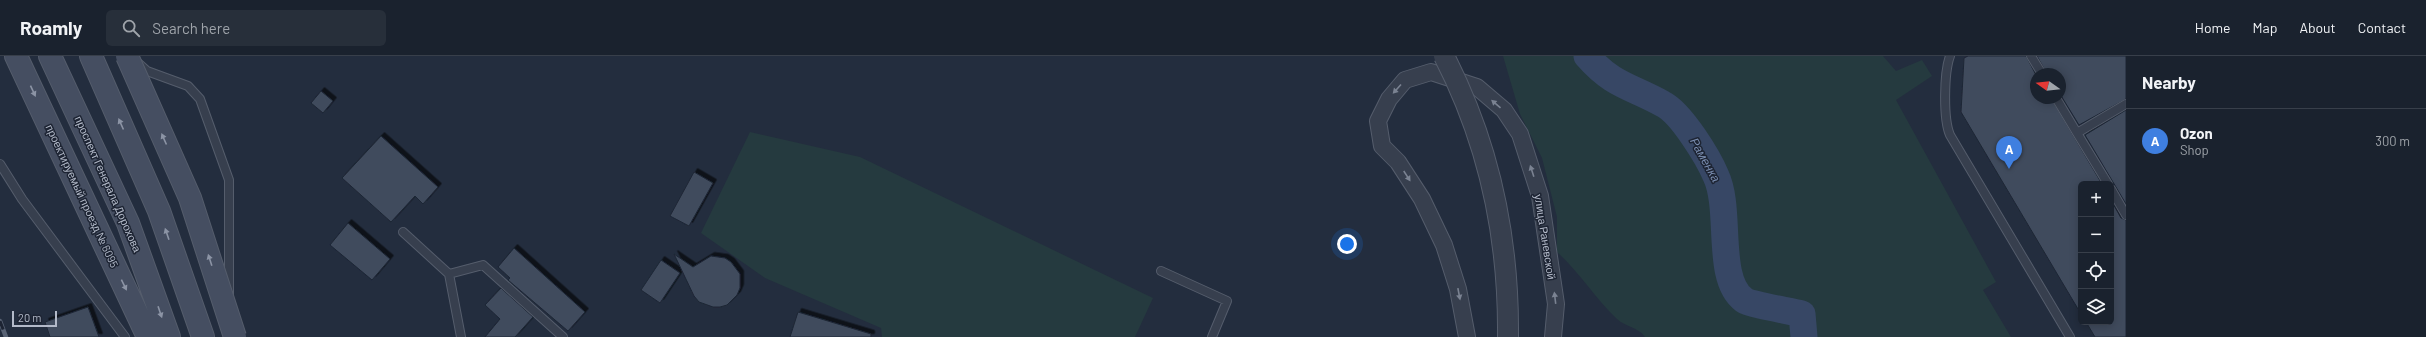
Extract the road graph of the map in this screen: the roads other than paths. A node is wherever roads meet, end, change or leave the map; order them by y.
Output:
1 (16, 56) edge
2 (50, 56) edge
3 (91, 56) edge
4 (127, 56) edge
5 (135, 56) edge
6 (1444, 56) edge
7 (1950, 56) edge
8 (2031, 56) edge
9 (2038, 68) edge
10 (2060, 104) edge
11 (2126, 104) edge
12 (2077, 133) junction
13 (0, 164) edge
14 (2106, 181) edge
15 (2114, 195) edge
16 (2126, 214) edge
17 (403, 232) dead end
18 (1161, 271) dead end
19 (449, 274) junction
20 (125, 337) edge
21 (148, 337) edge
22 (169, 337) edge
23 (203, 337) edge
24 (228, 337) edge
25 (235, 337) edge
26 (461, 337) edge
27 (563, 337) edge
28 (1212, 337) edge
29 (1467, 337) edge
30 (1508, 337) edge
31 (1553, 337) edge
32 (2070, 337) edge

1 -> 21 main road, проектируемый проезд № 6095
2 -> 22 main road, проспект Генерала Дорохова
23 -> 3 main road
25 -> 4 main road, bridge
5 - 24 lane
6 - 30 street, bridge
7 - 32 lane
8 - 9 lane
10 - 12 lane
11 - 12 lane
12 - 14 lane
13 - 20 lane
15 - 16 lane
17 - 19 lane
18 - 28 lane
19 - 26 lane
19 - 27 lane
31 -> 29 street, улица Раневской

